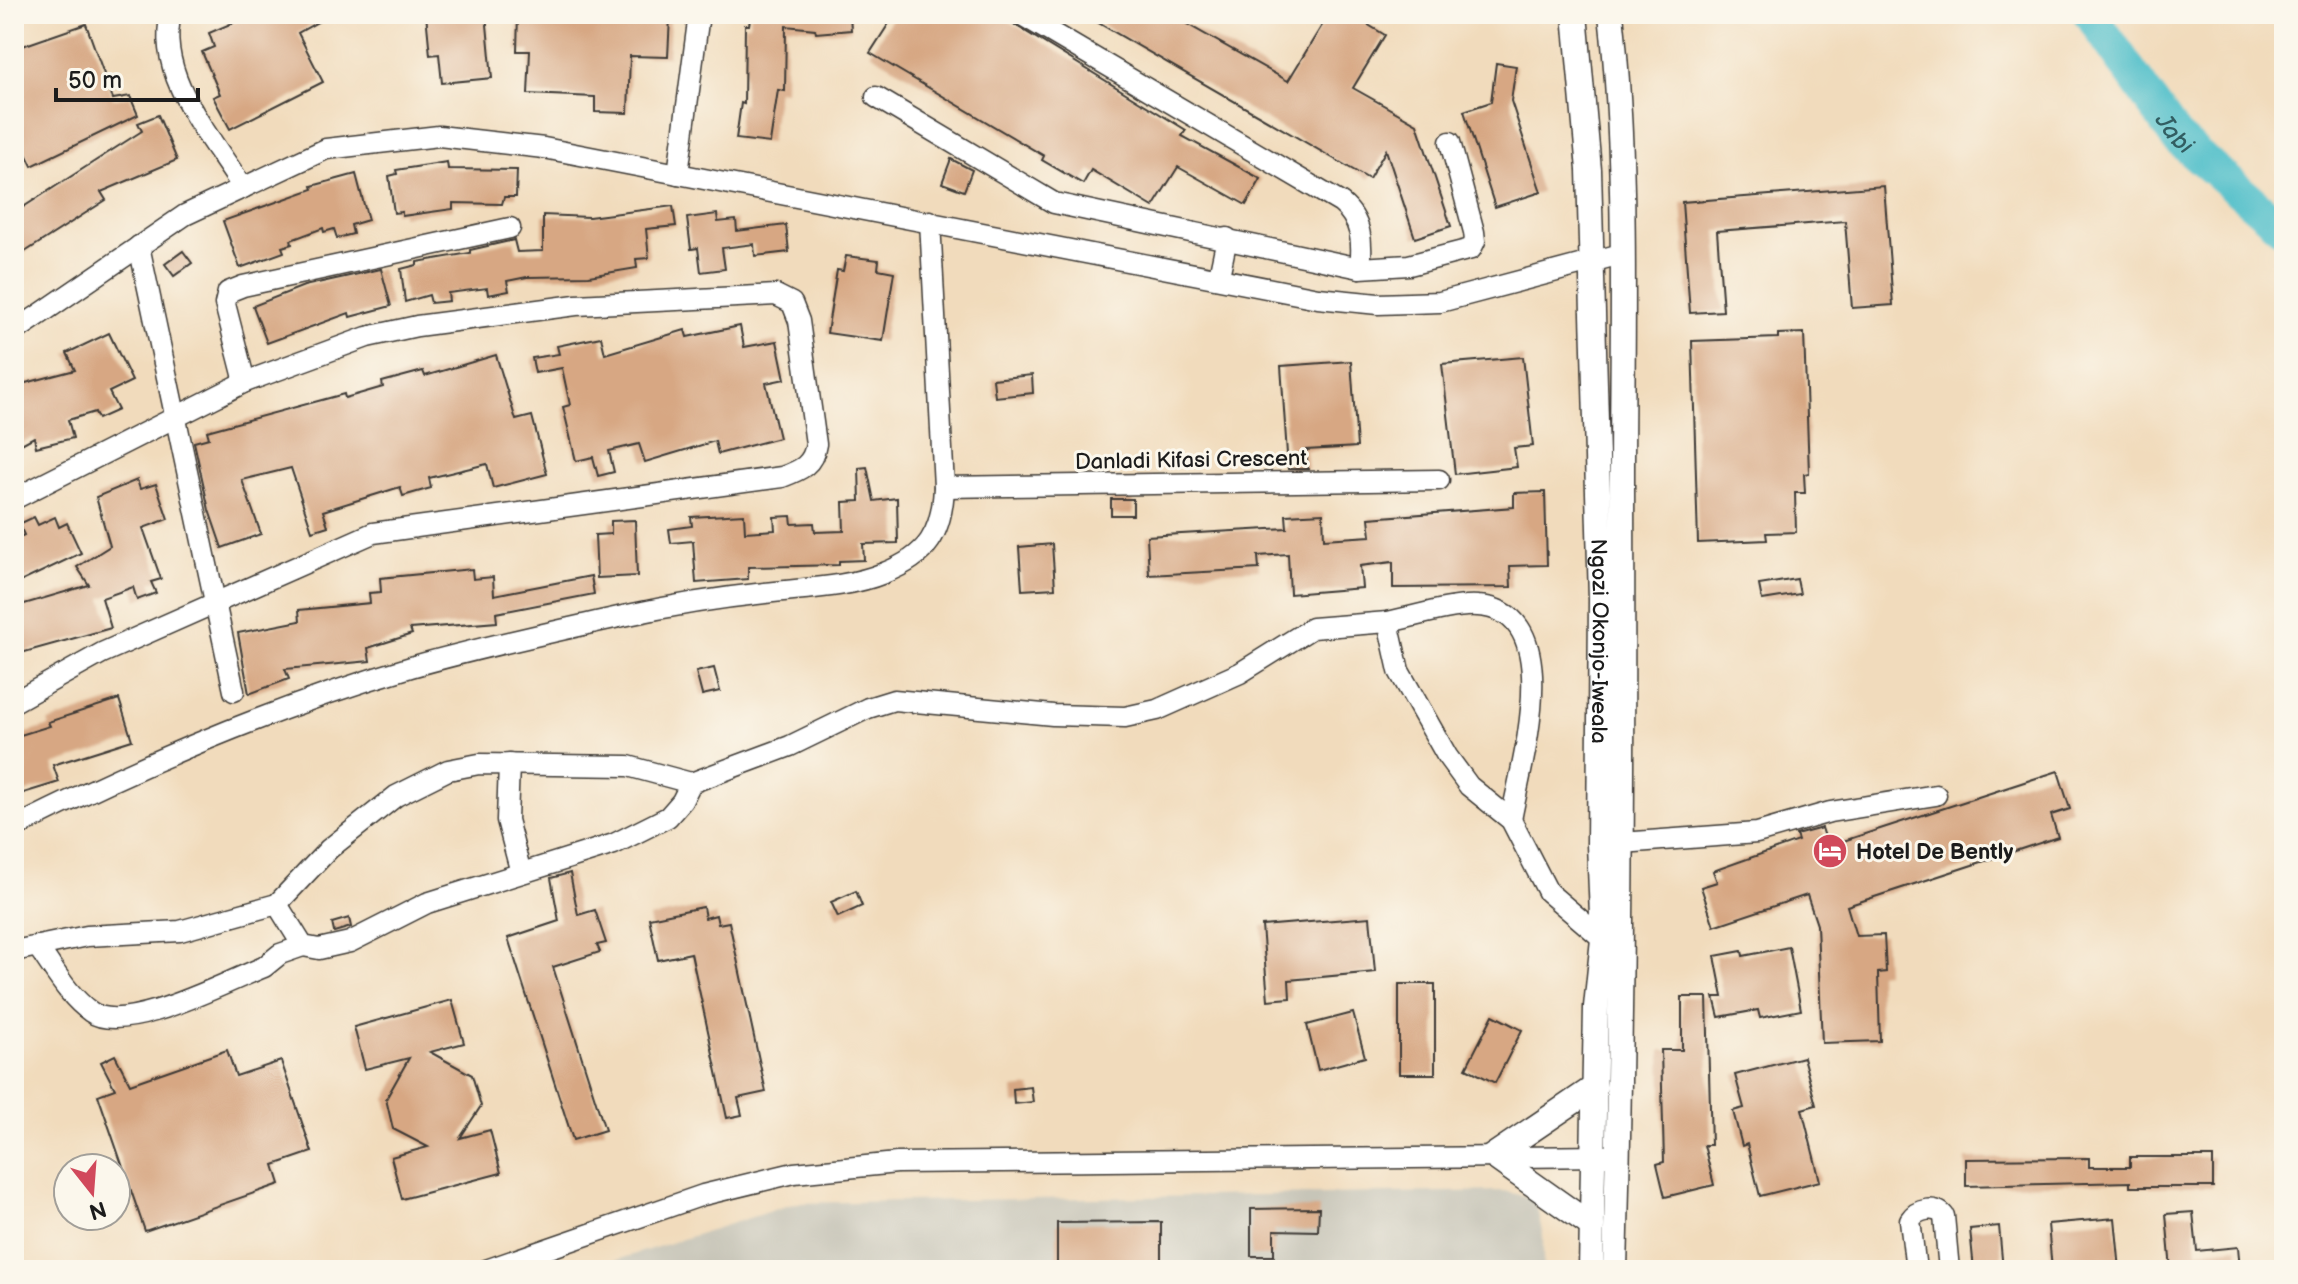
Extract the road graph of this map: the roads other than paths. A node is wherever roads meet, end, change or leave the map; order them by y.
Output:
1 (171, 14) edge
2 (699, 14) edge
3 (1020, 14) edge
4 (1575, 14) edge
5 (1611, 14) edge
6 (876, 97) dead end
7 (1450, 142) dead end
8 (678, 174) junction
9 (243, 188) junction
10 (930, 221) junction
11 (510, 228) dead end
12 (1227, 238) junction
13 (139, 246) junction
14 (1621, 254) junction
15 (1590, 259) junction
16 (1360, 268) junction
17 (1219, 276) junction
18 (14, 332) edge
19 (245, 382) junction
20 (175, 416) junction
21 (1439, 480) dead end
22 (944, 487) junction
23 (14, 499) edge
24 (215, 604) junction
25 (1388, 622) junction
26 (234, 691) dead end
27 (14, 702) edge
28 (509, 764) junction
29 (691, 783) junction
30 (1936, 795) dead end
31 (1511, 820) junction
32 (14, 828) edge
33 (1611, 844) junction
34 (521, 873) junction
35 (277, 904) junction
36 (1603, 939) junction
37 (37, 946) junction
38 (303, 946) junction
39 (14, 951) edge
40 (1595, 1087) junction
41 (1493, 1156) junction
42 (1606, 1156) junction
43 (1592, 1226) junction
44 (486, 1270) edge
45 (1591, 1270) edge
46 (1615, 1270) edge
47 (1916, 1270) edge
48 (1949, 1270) edge

1 - 9 street
2 - 8 street
3 - 16 street
4 - 15 street, Ngozi Okonjo-Iweala
5 - 14 street, Ngozi Okonjo-Iweala
6 - 12 street
7 - 16 street
8 - 9 street
8 - 10 street
9 - 13 street
10 - 17 street
10 - 22 street
11 - 19 street
12 - 16 street
12 - 17 street
13 - 18 street
13 - 20 street
14 - 15 street
14 - 33 street, Ngozi Okonjo-Iweala
15 - 17 street
15 - 33 street, Ngozi Okonjo-Iweala
19 - 20 street
19 - 24 street
20 - 23 street
20 - 24 street
21 - 22 street, Danladi Kifasi Crescent
22 - 32 street
24 - 26 street
24 - 27 street
25 - 29 street
25 - 31 street
25 - 31 street
28 - 29 street
28 - 34 street
28 - 35 street
29 - 34 street
30 - 33 street
31 - 36 street
33 - 36 street, Ngozi Okonjo-Iweala
33 - 42 street, Ngozi Okonjo-Iweala
34 - 38 street
35 - 37 street
35 - 38 street
36 - 40 street, Ngozi Okonjo-Iweala
37 - 38 street
37 - 39 street
40 - 41 street
40 - 42 street, Ngozi Okonjo-Iweala
41 - 42 street
41 - 43 street
41 - 44 street
42 - 43 street, Ngozi Okonjo-Iweala
42 - 46 street, Ngozi Okonjo-Iweala
43 - 45 street, Ngozi Okonjo-Iweala
47 - 48 street

